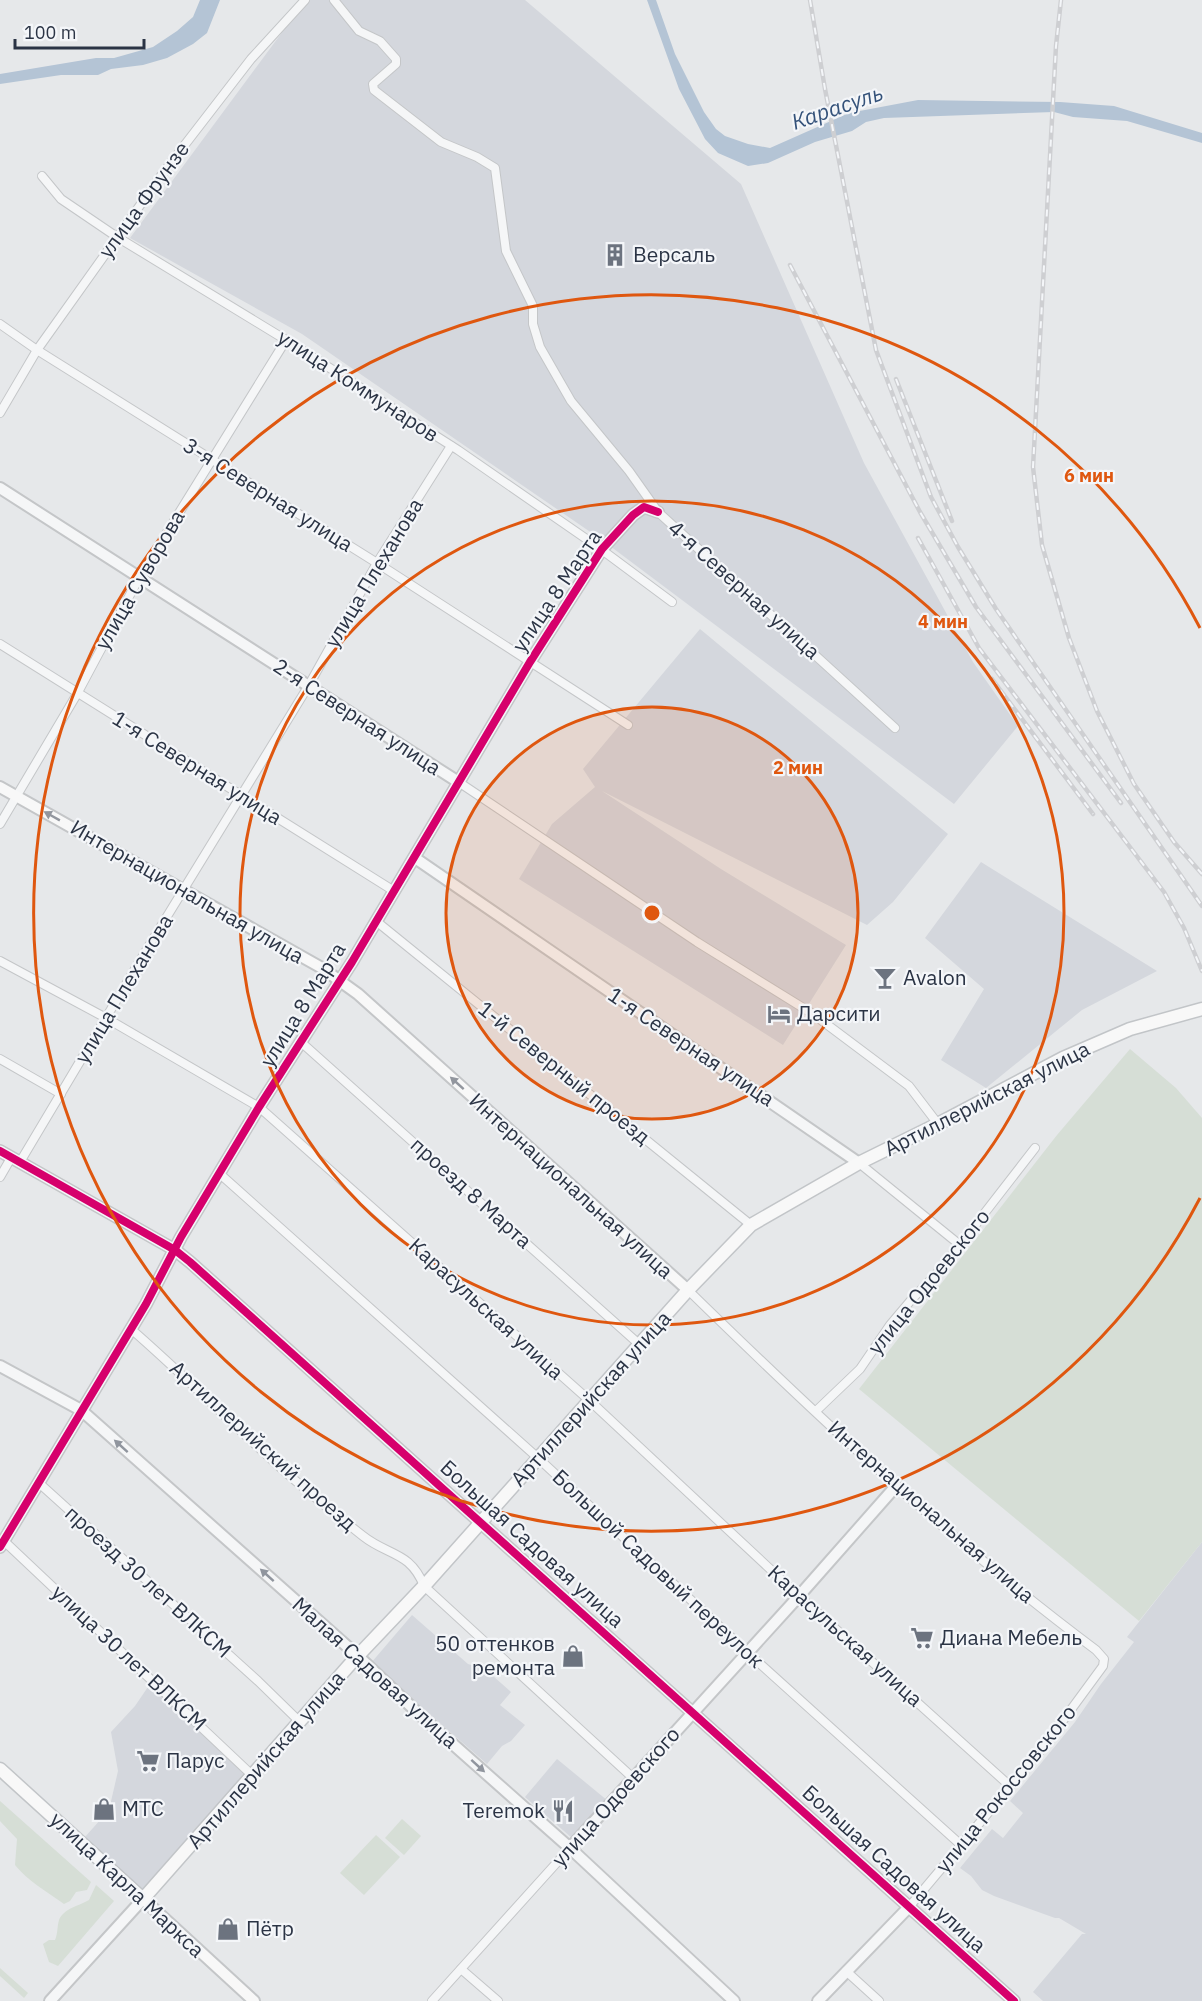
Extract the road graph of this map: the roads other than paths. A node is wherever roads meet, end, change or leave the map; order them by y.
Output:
1 (305, 0) edge
2 (334, 0) edge
3 (42, 176) dead end
4 (117, 237) junction
5 (0, 324) edge
6 (286, 340) junction
7 (37, 350) junction
8 (0, 413) edge
9 (451, 446) junction
10 (211, 460) junction
11 (0, 488) edge
12 (646, 494) junction
13 (644, 507) junction
14 (658, 512) junction
15 (602, 549) junction
16 (377, 562) junction
17 (140, 576) junction
18 (672, 602) dead end
19 (0, 644) edge
20 (530, 662) junction
21 (309, 686) junction
22 (77, 694) junction
23 (628, 725) dead end
24 (895, 728) dead end
25 (460, 783) junction
26 (0, 786) edge
27 (16, 795) junction
28 (242, 796) junction
29 (0, 824) edge
30 (415, 858) junction
31 (185, 890) junction
32 (394, 891) junction
33 (376, 921) junction
34 (0, 962) edge
35 (339, 981) junction
36 (1198, 1010) edge
37 (106, 1018) junction
38 (302, 1043) junction
39 (0, 1059) edge
40 (61, 1094) junction
41 (259, 1107) junction
42 (938, 1124) junction
43 (1035, 1148) dead end
44 (0, 1151) edge
45 (15, 1160) junction
46 (860, 1163) junction
47 (220, 1174) junction
48 (0, 1177) edge
49 (751, 1225) junction
50 (960, 1245) junction
51 (175, 1250) junction
52 (688, 1290) junction
53 (131, 1329) junction
54 (640, 1345) junction
55 (0, 1366) edge
56 (590, 1401) junction
57 (81, 1410) junction
58 (816, 1411) junction
59 (538, 1458) junction
60 (39, 1483) junction
61 (896, 1486) junction
62 (481, 1522) junction
63 (2, 1544) edge
64 (424, 1586) junction
65 (799, 1596) junction
66 (1096, 1650) joint
67 (747, 1652) junction
68 (358, 1656) junction
69 (693, 1712) junction
70 (299, 1721) junction
71 (0, 1768) edge
72 (253, 1776) junction
73 (633, 1778) junction
74 (1010, 1786) junction
75 (962, 1845) junction
76 (570, 1848) junction
77 (143, 1899) junction
78 (909, 1907) junction
79 (461, 1969) junction
80 (846, 1971) junction
81 (50, 2001) edge
82 (254, 2001) edge
83 (432, 2001) edge
84 (498, 2001) edge
85 (734, 2001) edge
86 (818, 2001) edge
87 (879, 2001) edge
88 (1014, 2001) edge

1 - 4 street, улица Фрунзе
2 - 12 street, 4-я Северная улица
3 - 4 street, улица Коммунаров
4 - 6 street, улица Коммунаров
4 - 7 street, улица Фрунзе
5 - 7 street, 3-я Северная улица
6 - 9 street, улица Коммунаров
6 - 10 street, улица Суворова
7 - 8 street, улица Фрунзе
7 - 10 street, 3-я Северная улица
9 - 15 street, улица Коммунаров
9 - 16 street, улица Плеханова
10 - 16 street, 3-я Северная улица
10 - 17 street, улица Суворова
11 - 17 street, 2-я Северная улица
12 - 13 street
12 - 14 street, 4-я Северная улица
13 - 14 street
13 - 15 street, улица 8 Марта
14 - 24 street, 4-я Северная улица
15 - 18 street, улица Коммунаров
15 - 20 street, улица 8 Марта
16 - 20 street, 3-я Северная улица
16 - 21 street, улица Плеханова
17 - 21 street, 2-я Северная улица
17 - 22 street, улица Суворова
19 - 22 street, 1-я Северная улица
20 - 23 street, 3-я Северная улица
20 - 25 street, улица 8 Марта
21 - 25 street, 2-я Северная улица
21 - 28 street, улица Плеханова
22 - 27 street, улица Суворова
22 - 28 street, 1-я Северная улица
25 - 30 street, улица 8 Марта
25 - 42 street, 2-я Северная улица
26 - 27 main road, Интернациональная улица
27 - 29 street, улица Суворова
31 -> 27 main road, Интернациональная улица
28 - 31 street, улица Плеханова
28 - 32 street, 1-я Северная улица
30 - 32 street, улица 8 Марта
30 - 46 street, 1-я Северная улица
31 - 35 main road, Интернациональная улица
31 - 37 street, улица Плеханова
32 - 33 street, улица 8 Марта
33 - 35 street, улица 8 Марта
33 - 49 street, 1-й Северный проезд
34 - 37 street, Карасульская улица
35 - 38 street, улица 8 Марта
52 -> 35 main road, Интернациональная улица
36 - 42 main road, Артиллерийская улица
37 - 40 street, улица Плеханова
37 - 41 street, Карасульская улица
38 - 41 street, улица 8 Марта
38 - 54 street, проезд 8 Марта
39 - 40 street
40 - 45 street, улица Плеханова
41 - 47 street, улица 8 Марта
41 - 56 street, Карасульская улица
42 - 46 main road, Артиллерийская улица
43 - 50 street, улица Одоевского
44 - 45 street, Большая Садовая улица
45 - 48 street, улица Плеханова
45 - 51 street, Большая Садовая улица
46 - 49 main road, Артиллерийская улица
46 - 50 street, 1-я Северная улица
47 - 51 street, улица 8 Марта
47 - 59 street, Большой Садовый переулок
49 - 52 main road, Артиллерийская улица
50 - 58 street, улица Одоевского
51 - 53 street, улица 8 Марта
51 - 62 street, Большая Садовая улица
52 - 54 main road, Артиллерийская улица
52 - 58 street, Интернациональная улица
53 - 57 street, улица 8 Марта
53 - 64 street, Артиллерийский проезд
54 - 56 main road, Артиллерийская улица
55 - 57 street, Малая Садовая улица
56 - 59 main road, Артиллерийская улица
56 - 65 street, Карасульская улица
57 - 60 street, улица 8 Марта
68 -> 57 street, Малая Садовая улица
58 - 61 street, Интернациональная улица
59 - 62 main road, Артиллерийская улица
59 - 67 street, Большой Садовый переулок
60 - 63 street, улица 8 Марта
60 - 70 street, проезд 30 лет ВЛКСМ
61 - 65 street, улица Одоевского
61 - 66 street, Интернациональная улица
62 - 64 main road, Артиллерийская улица
62 - 69 street, Большая Садовая улица
63 - 72 street, улица 30 лет ВЛКСМ
64 - 68 main road, Артиллерийская улица
64 - 73 street, Артиллерийский проезд
65 - 67 street, улица Одоевского
65 - 74 street, Карасульская улица
66 - 74 street, улица Рокоссовского
67 - 69 street, улица Одоевского
67 - 75 street, Большой Садовый переулок
68 - 70 main road, Артиллерийская улица
68 -> 76 street, Малая Садовая улица
69 - 73 street, улица Одоевского
69 - 78 street, Большая Садовая улица
70 - 72 main road, Артиллерийская улица
71 - 77 main road, улица Карла Маркса
72 - 77 main road, Артиллерийская улица
73 - 76 street, улица Одоевского
74 - 75 street, улица Рокоссовского
75 - 78 street, улица Рокоссовского
76 - 79 street, улица Одоевского
76 - 85 street, Малая Садовая улица
77 - 81 street, Артиллерийская улица
77 - 82 main road, улица Карла Маркса
78 - 80 street, улица Рокоссовского
78 - 88 street, Большая Садовая улица
79 - 83 street, улица Одоевского
79 - 84 street
80 - 86 street, улица Рокоссовского
80 - 87 street

